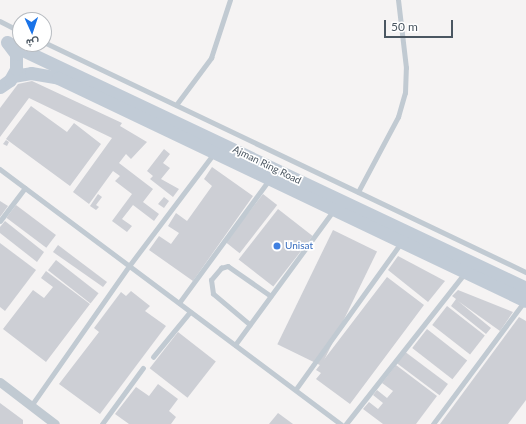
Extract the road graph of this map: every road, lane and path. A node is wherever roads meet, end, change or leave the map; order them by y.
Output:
1 (230, 0) edge
2 (398, 0) edge
3 (0, 21) edge
4 (12, 27) edge
5 (4, 40) edge
6 (52, 46) edge
7 (14, 76) junction
8 (0, 87) edge
9 (176, 105) junction
10 (215, 152) junction
11 (0, 169) edge
12 (270, 179) junction
13 (25, 188) junction
14 (358, 192) junction
15 (334, 210) junction
16 (0, 221) edge
17 (402, 242) junction
18 (129, 266) junction
19 (465, 272) junction
20 (526, 272) edge
21 (271, 296) junction
22 (526, 296) edge
23 (179, 303) junction
24 (190, 312) junction
25 (250, 325) junction
26 (235, 345) junction
27 (153, 357) dead end
28 (144, 368) dead end
29 (0, 382) edge
30 (296, 389) junction
31 (31, 406) junction
32 (45, 421) edge
33 (55, 424) edge
34 (102, 424) edge
35 (341, 424) edge
36 (346, 424) edge
37 (433, 424) edge

1 - 9 lane
2 - 14 lane
3 - 4 lane
5 - 7 main road
5 - 22 main road, Ajman Ring Road
6 - 9 lane
7 - 8 main road
7 - 10 main road, Ajman Ring Road
9 - 14 lane
10 - 12 main road, Ajman Ring Road
10 - 18 lane
11 - 13 lane
12 - 15 main road, Ajman Ring Road
12 - 23 lane
13 - 16 lane
13 - 18 lane
14 - 20 lane
15 - 17 main road, Ajman Ring Road
15 - 21 lane
17 - 19 main road, Ajman Ring Road
17 - 30 lane
18 - 23 lane
18 - 31 lane
19 - 22 main road, Ajman Ring Road
19 - 36 lane
21 - 25 lane
21 - 25 lane
22 - 37 lane
23 - 24 lane
24 - 26 lane
24 - 27 lane
25 - 26 lane
26 - 30 lane
28 - 34 lane
29 - 31 street
30 - 35 lane
31 - 32 street
32 - 33 street

